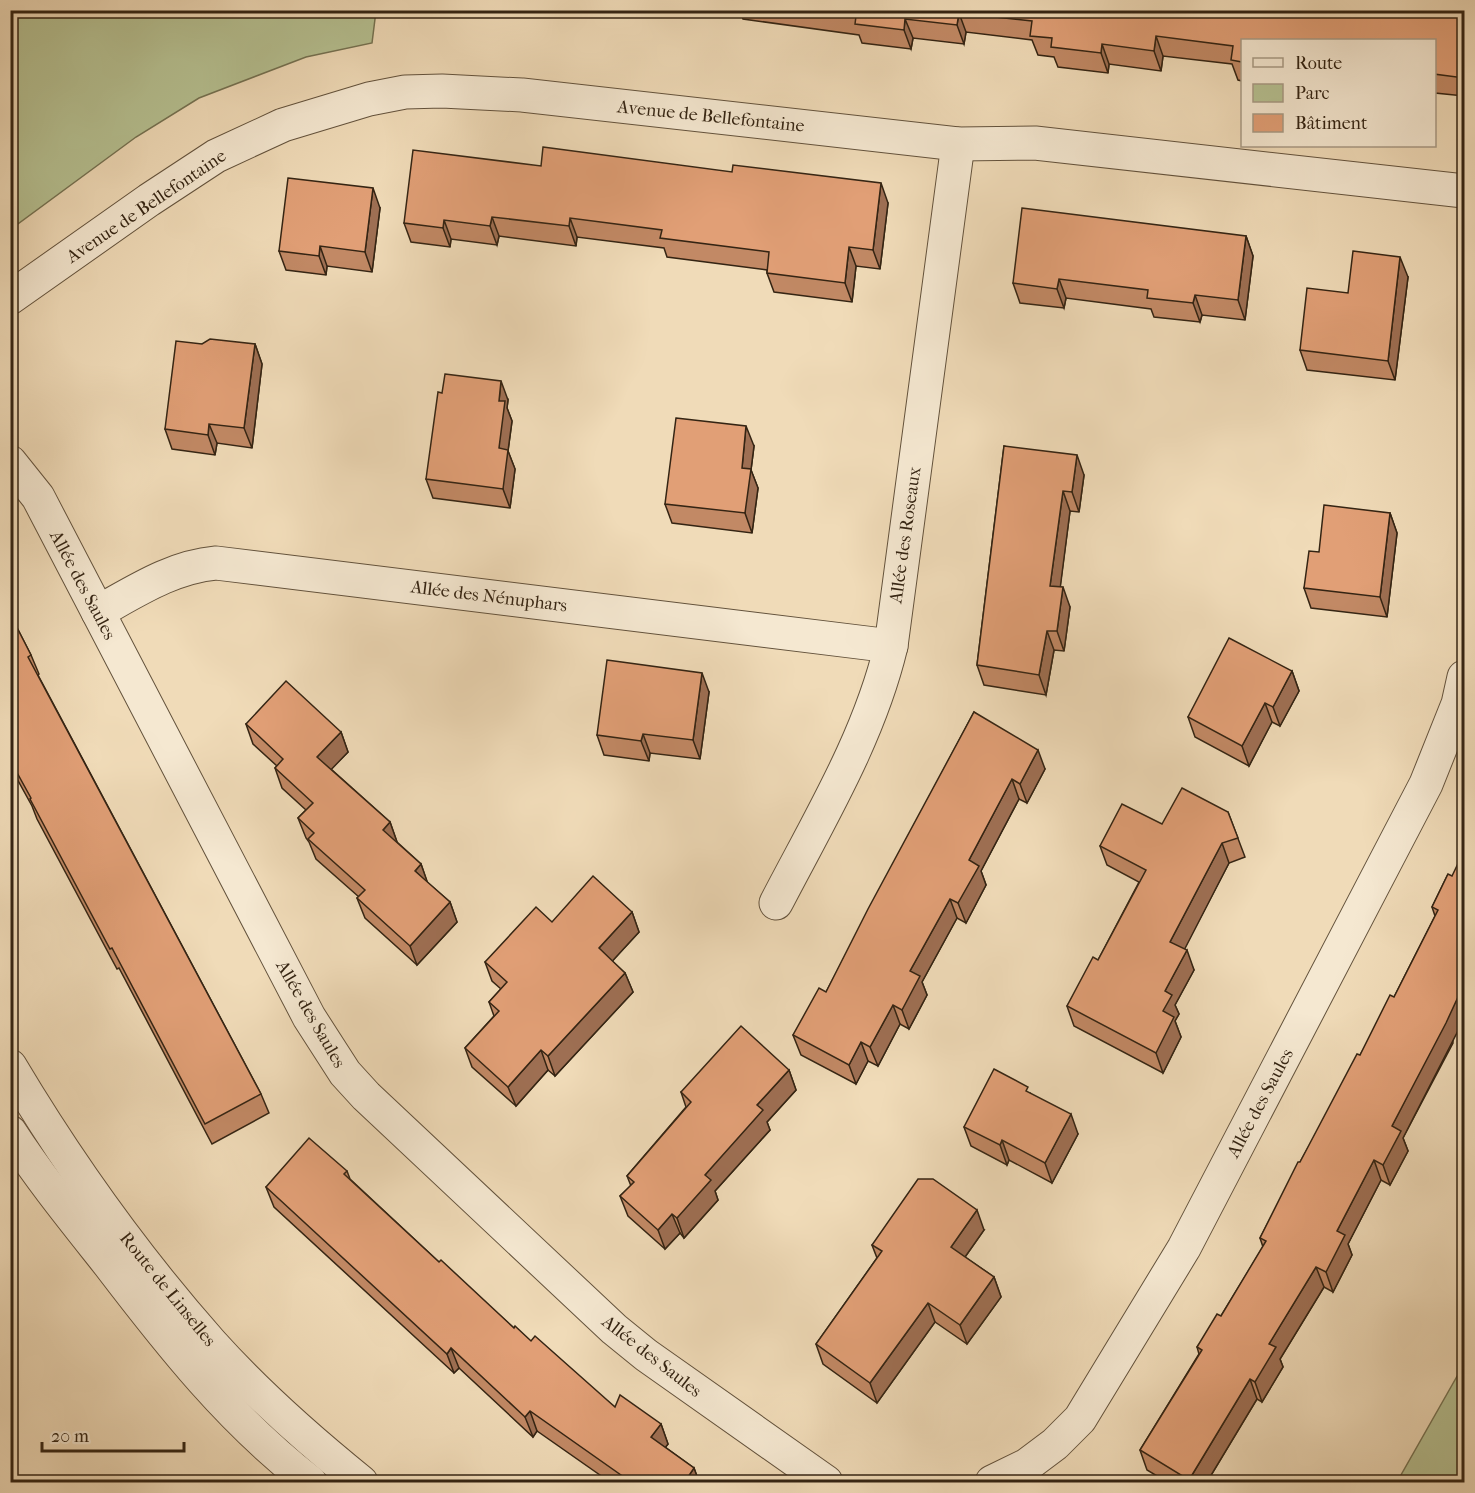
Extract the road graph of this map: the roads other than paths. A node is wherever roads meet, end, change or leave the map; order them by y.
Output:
1 (957, 144) junction
2 (1464, 191) edge
3 (10, 298) edge
4 (10, 462) edge
5 (98, 612) junction
6 (891, 646) junction
7 (1464, 677) edge
8 (776, 903) dead end
9 (10, 1066) edge
10 (10, 1132) edge
11 (309, 1482) edge
12 (361, 1482) edge
13 (826, 1482) edge
14 (992, 1482) edge

1 - 2 street, Avenue de Bellefontaine
1 - 3 street, Avenue de Bellefontaine
1 - 6 street, Allée des Roseaux
4 - 5 street, Allée des Saules
5 - 6 street, Allée des Nénuphars
5 - 13 street, Allée des Saules
6 - 8 street, Allée des Roseaux
7 - 14 street, Allée des Saules
9 - 12 street, Route de Linselles
10 - 11 street, Route de Linselles

